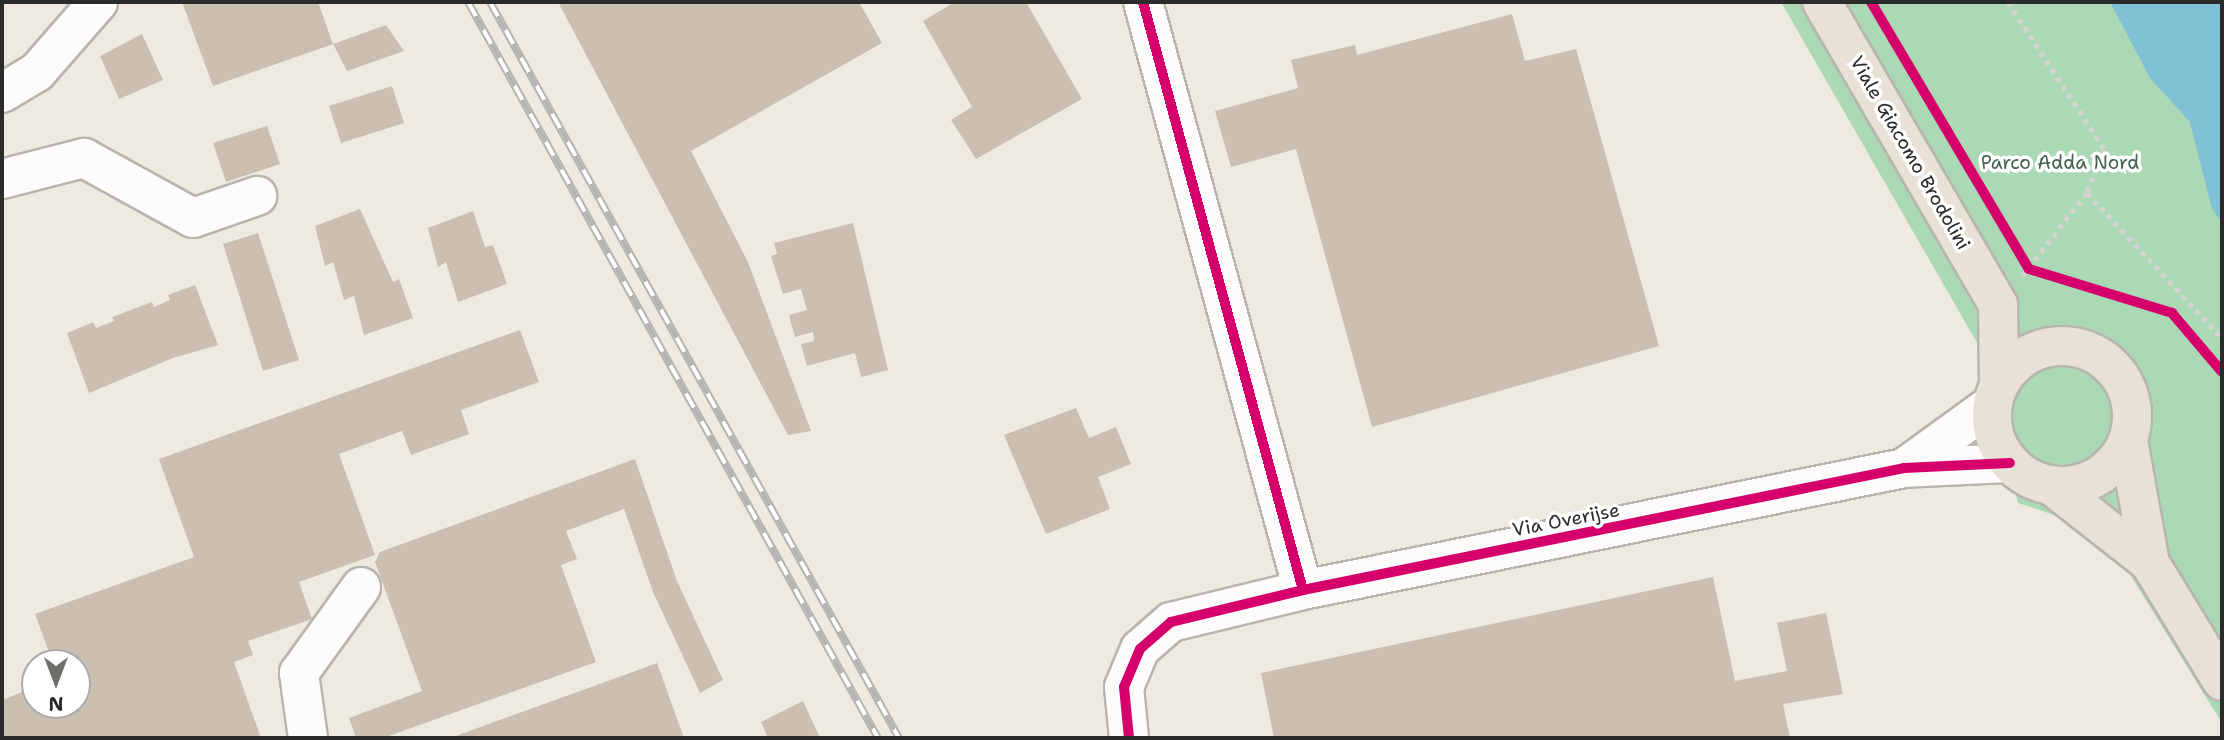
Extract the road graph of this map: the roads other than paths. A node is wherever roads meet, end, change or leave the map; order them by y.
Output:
1 (98, 2) edge
2 (1143, 2) edge
3 (1822, 2) edge
4 (2, 93) edge
5 (2, 179) edge
6 (257, 197) dead end
7 (1998, 305) junction
8 (2074, 346) junction
9 (1996, 394) junction
10 (2128, 440) junction
11 (2010, 463) junction
12 (1904, 468) junction
13 (2051, 485) junction
14 (2150, 563) junction
15 (361, 587) dead end
16 (1303, 590) junction
17 (2222, 681) edge
18 (308, 738) edge
19 (1129, 738) edge

1 - 4 street
2 - 16 street
3 - 7 main road, Viale Giacomo Brodolini
5 - 6 street
7 - 8 main road
7 - 9 main road, Viale Giacomo Brodolini
8 - 9 main road
8 - 10 main road
9 - 11 main road
9 - 12 street, Via Overijse
10 - 13 main road
10 - 14 main road
11 - 12 street, Via Overijse
11 - 13 main road
12 - 16 street, Via Overijse
13 - 14 main road
14 - 17 main road
15 - 18 street
16 - 19 street, Via Overijse

